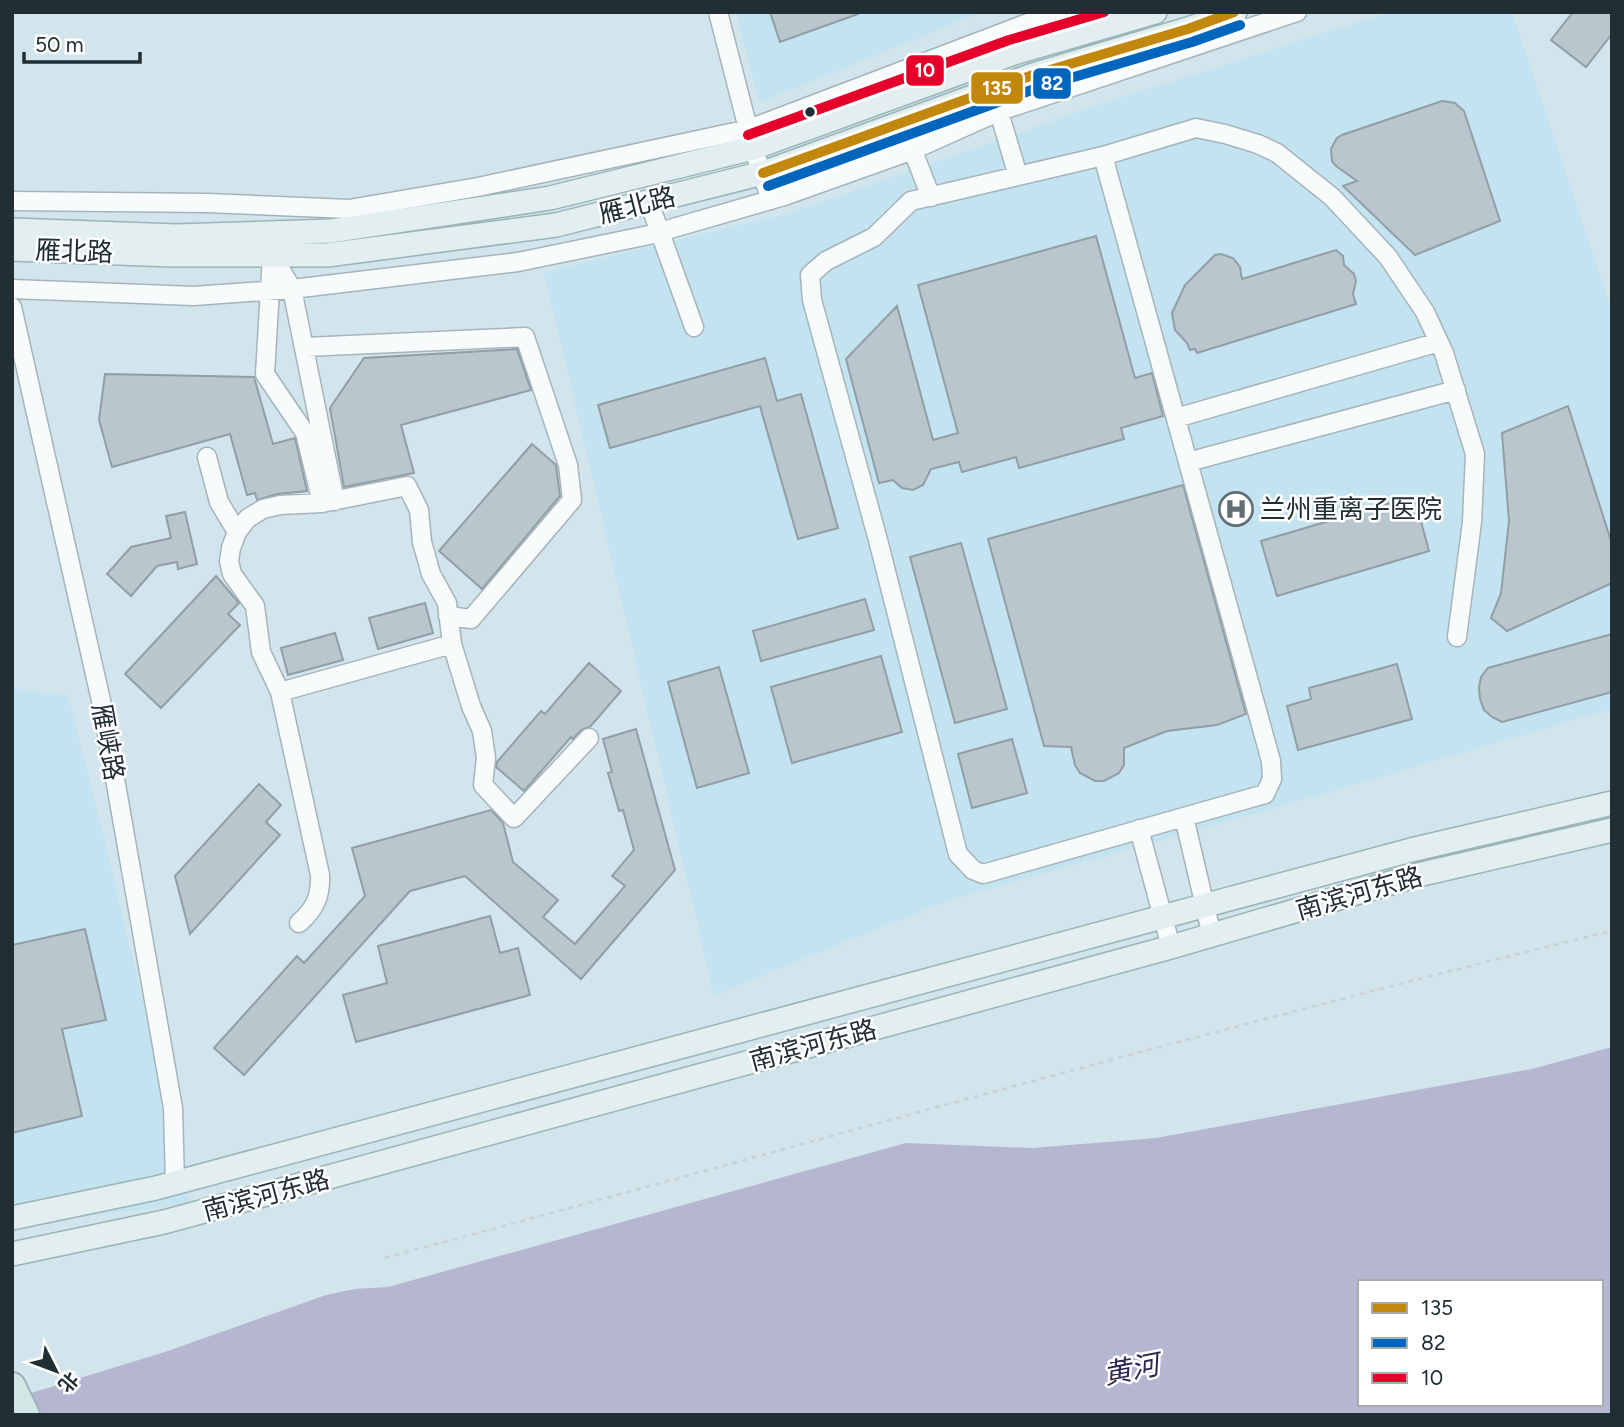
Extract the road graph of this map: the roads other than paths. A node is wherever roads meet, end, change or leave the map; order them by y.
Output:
1 (718, 12) edge
2 (1057, 12) edge
3 (1155, 12) edge
4 (1235, 12) edge
5 (1297, 12) edge
6 (995, 101) junction
7 (902, 123) junction
8 (751, 138) junction
9 (913, 150) junction
10 (1102, 156) junction
11 (763, 173) junction
12 (1018, 176) junction
13 (931, 197) junction
14 (771, 200) junction
15 (12, 201) edge
16 (649, 202) junction
17 (12, 230) edge
18 (660, 231) junction
19 (12, 249) edge
20 (272, 255) junction
21 (12, 289) edge
22 (292, 289) junction
23 (271, 290) junction
24 (12, 307) edge
25 (694, 327) dead end
26 (1439, 342) junction
27 (305, 348) junction
28 (1456, 390) junction
29 (1176, 418) junction
30 (207, 457) dead end
31 (1188, 463) junction
32 (328, 502) junction
33 (237, 532) junction
34 (448, 616) junction
35 (1457, 637) dead end
36 (452, 644) junction
37 (279, 692) junction
38 (589, 738) dead end
39 (1612, 803) edge
40 (1184, 817) junction
41 (1139, 830) junction
42 (1612, 830) edge
43 (1205, 906) junction
44 (1163, 916) junction
45 (299, 923) dead end
46 (1212, 936) junction
47 (1171, 947) junction
48 (209, 1173) junction
49 (175, 1183) junction
50 (218, 1208) junction
51 (12, 1218) edge
52 (12, 1254) edge
53 (12, 1386) edge
54 (26, 1415) edge

1 - 8 street
2 - 8 street
3 - 8 main road, 雁北路
4 - 6 main road, 雁北路
5 - 6 street
6 - 7 main road, 雁北路
6 - 9 street
6 - 12 street
7 - 9 street
7 - 11 main road, 雁北路
8 - 11 street
8 - 15 street
8 - 17 main road, 雁北路
9 - 13 street
9 - 14 street
10 - 12 street
10 - 26 street
10 - 29 street
11 - 14 street
11 - 16 main road, 雁北路
12 - 13 street
13 - 41 street
14 - 18 street
16 - 18 street
16 - 20 main road, 雁北路
18 - 22 street
18 - 25 street
19 - 20 main road, 雁北路
20 - 22 street
20 - 23 street
21 - 23 street
22 - 23 street
22 - 27 street
23 - 32 street
24 - 49 street, 雁峡路
26 - 28 street
26 - 29 street
27 - 32 street
27 - 34 street
28 - 31 street
28 - 35 street
29 - 31 street
30 - 33 street
31 - 40 street
32 - 33 street
32 - 34 street
33 - 37 street
34 - 36 street
36 - 37 street
36 - 38 street
37 - 45 street
39 - 43 main road, 南滨河东路
40 - 41 street
40 - 43 street
41 - 44 street
42 - 46 main road, 南滨河东路
43 - 44 main road, 南滨河东路
43 - 46 street
44 - 47 street
44 - 48 main road, 南滨河东路
46 - 47 main road, 南滨河东路
47 - 50 main road, 南滨河东路
48 - 49 main road, 南滨河东路
48 - 50 main road
49 - 51 main road, 南滨河东路
50 - 52 main road, 南滨河东路
53 - 54 highway

